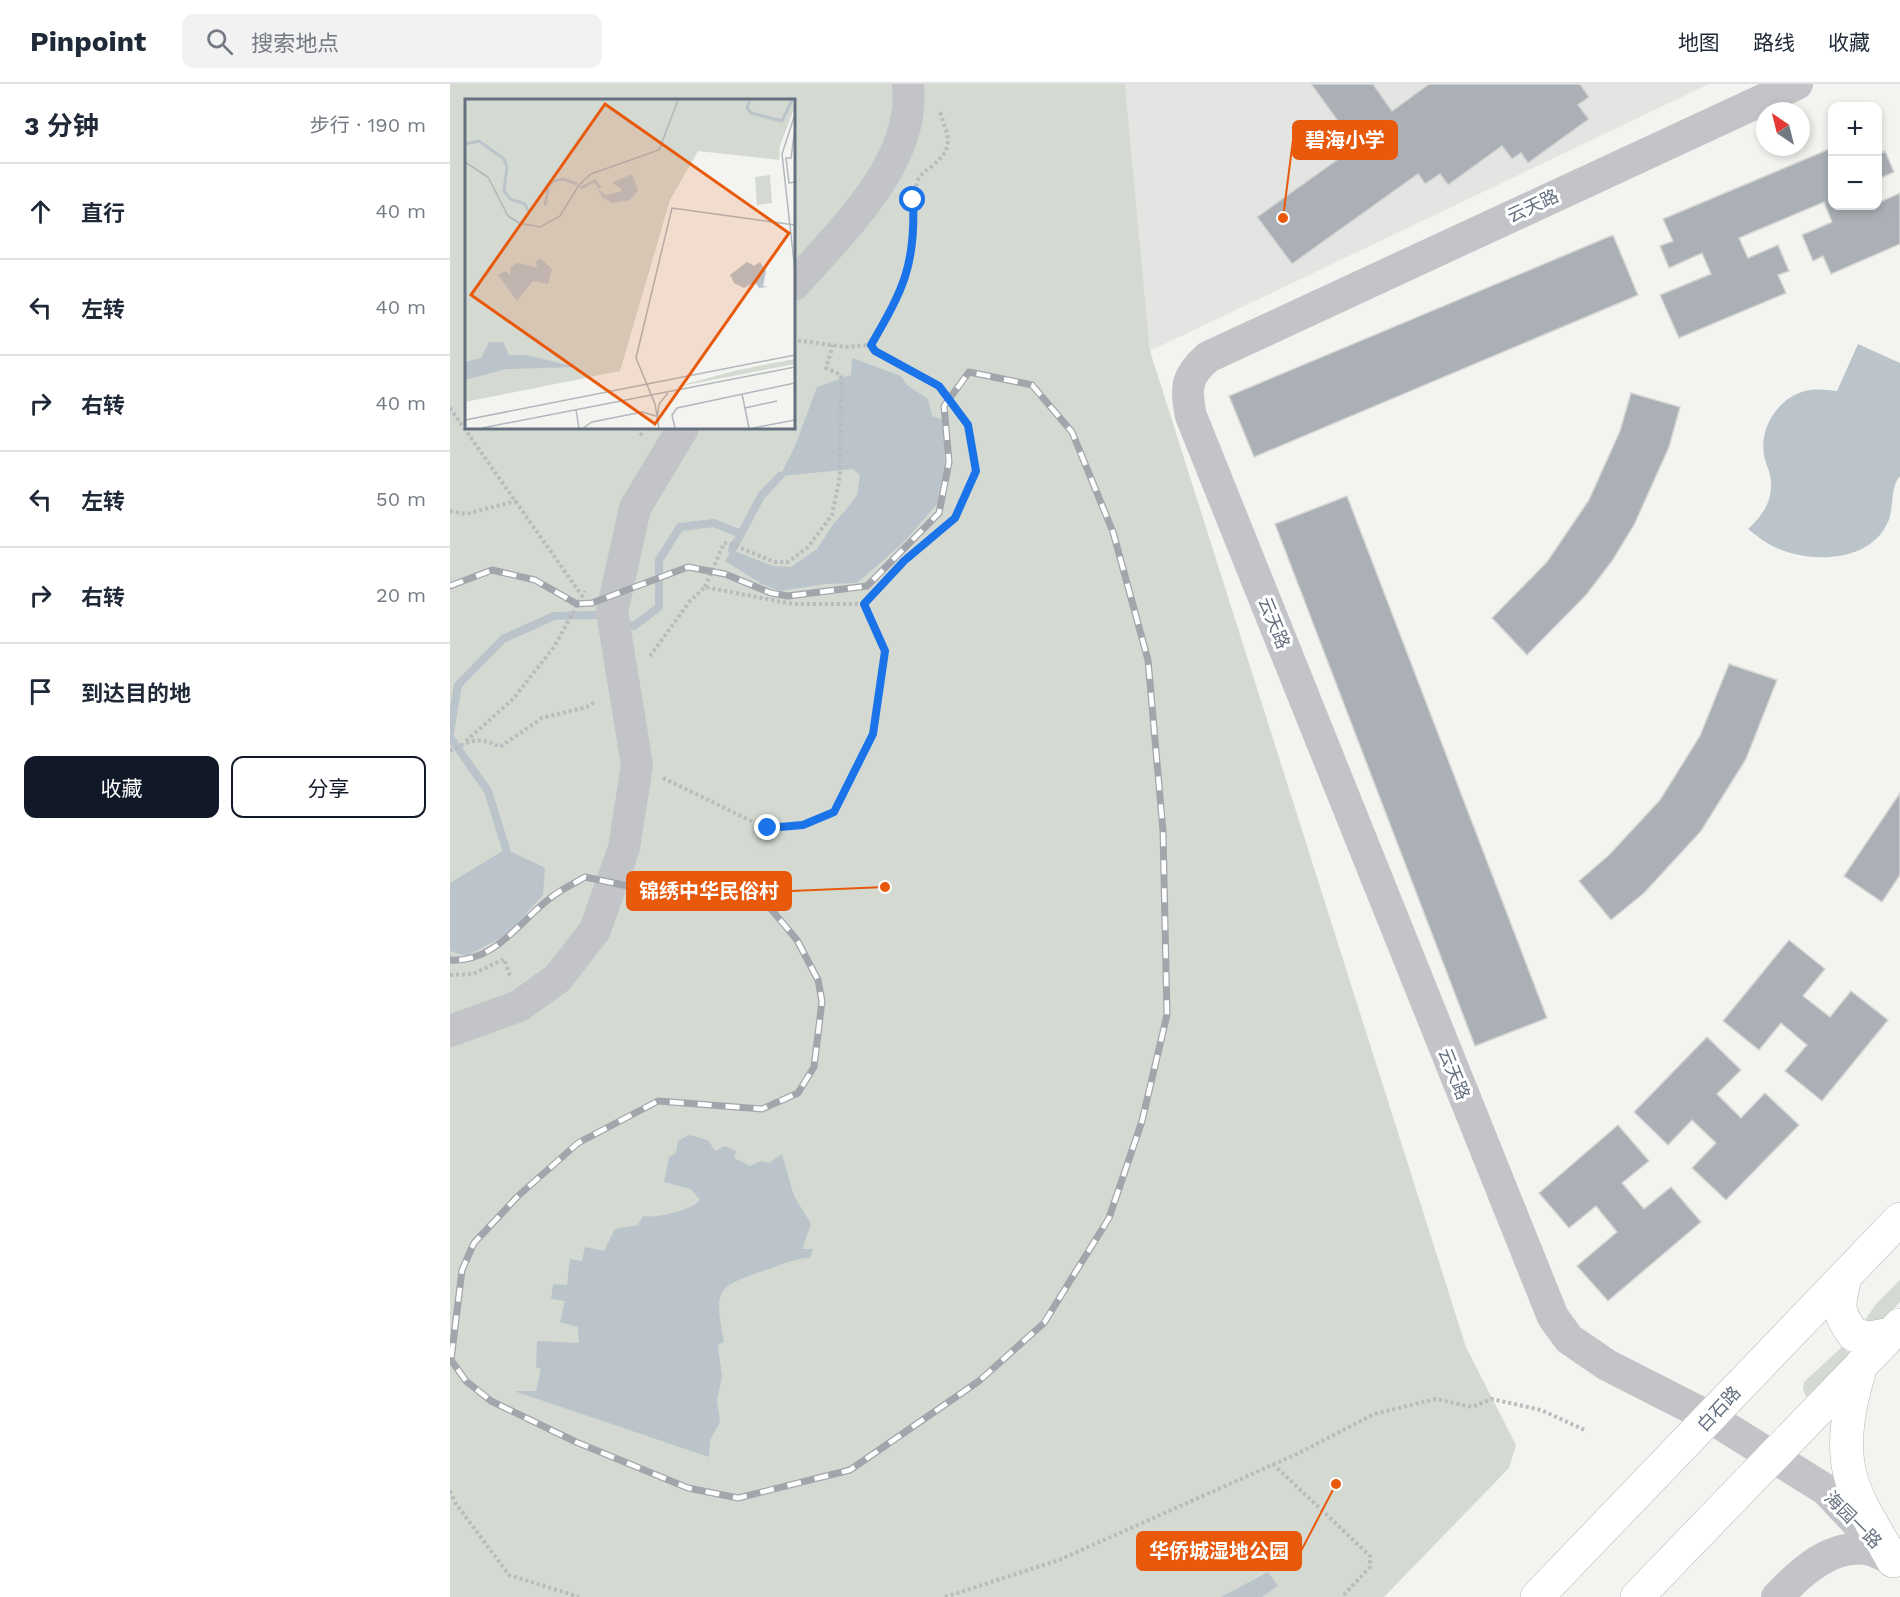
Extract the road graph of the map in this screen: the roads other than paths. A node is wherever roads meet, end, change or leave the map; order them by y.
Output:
1 (908, 84) edge
2 (1797, 84) edge
3 (795, 284) edge
4 (682, 429) edge
5 (450, 1031) edge
6 (1900, 1219) edge
7 (1845, 1277) junction
8 (1896, 1330) edge
9 (1862, 1364) junction
10 (1711, 1418) junction
11 (1773, 1456) junction
12 (1897, 1564) edge
13 (1537, 1597) edge
14 (1637, 1597) edge
15 (1777, 1597) edge

1 - 3 street
2 - 10 street, 云天路
4 - 5 street
6 - 7 main road, 白石路
7 - 8 main road
7 - 10 main road, 白石路
8 - 9 main road
9 - 11 main road
9 - 12 main road
10 - 11 street, 云天路
10 - 13 main road, 白石路
11 - 12 street, 海园一路
11 - 14 main road
12 - 15 street

